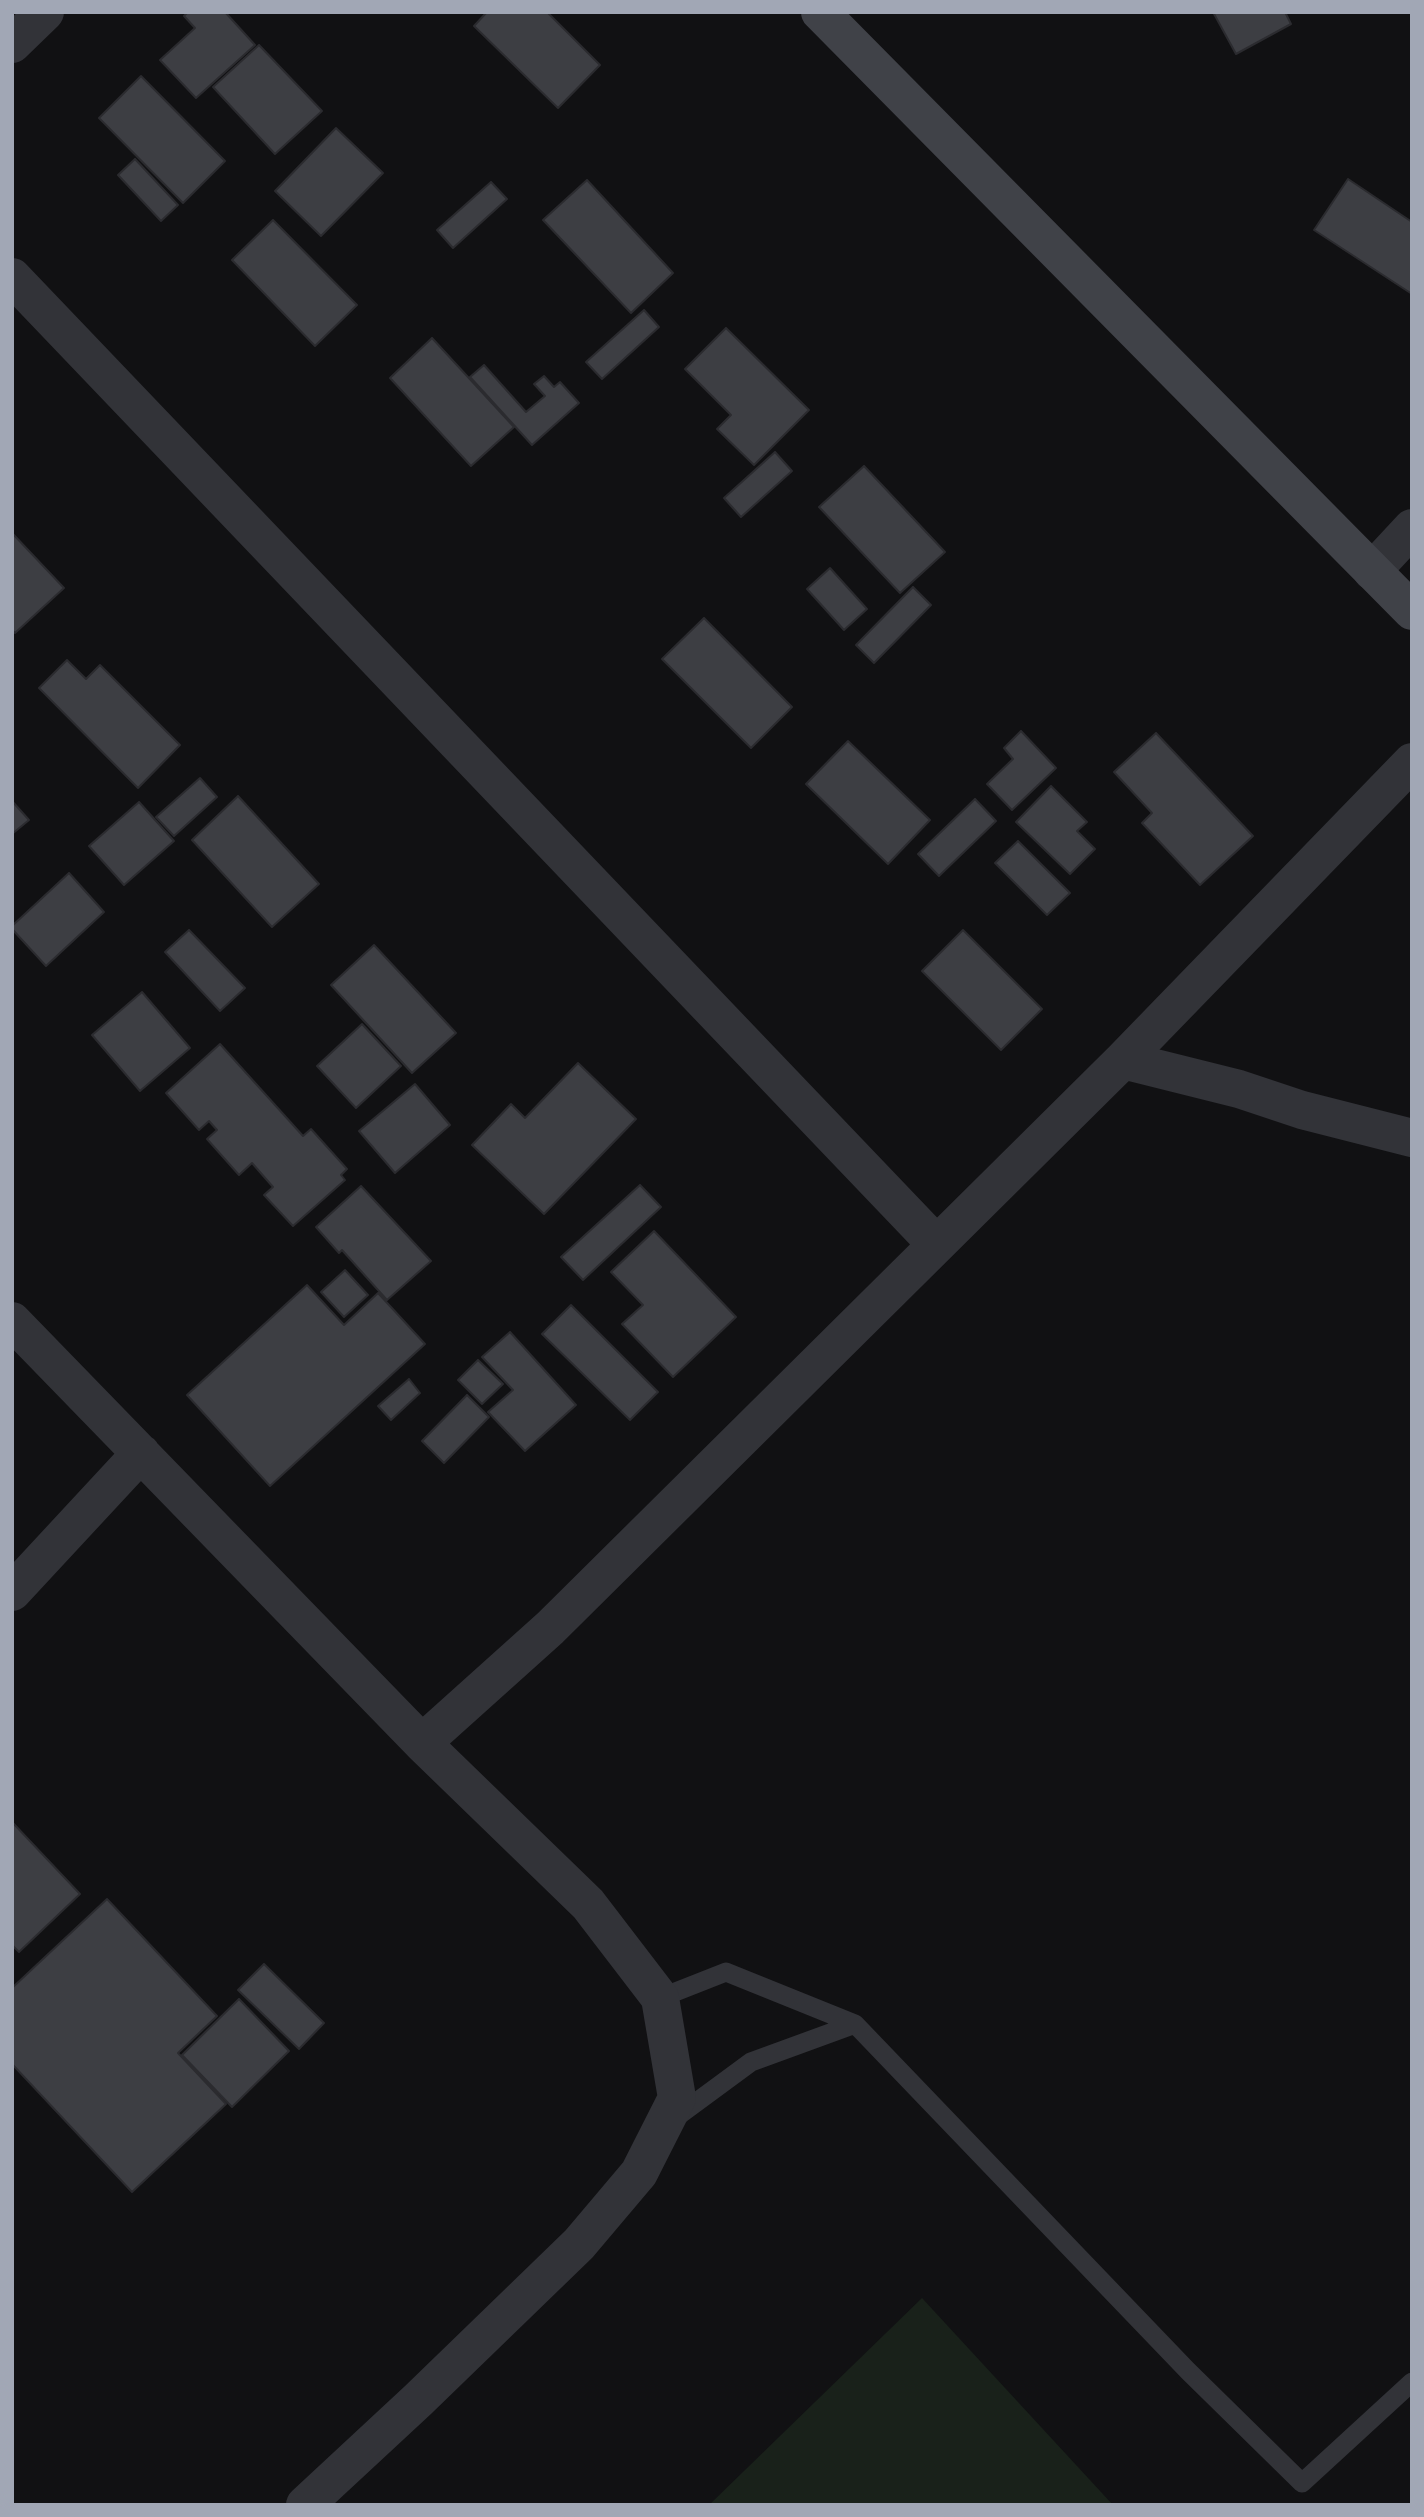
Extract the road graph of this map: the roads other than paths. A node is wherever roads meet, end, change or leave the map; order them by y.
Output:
1 (45, 12) edge
2 (820, 12) edge
3 (12, 44) edge
4 (12, 277) edge
5 (1412, 528) edge
6 (1372, 571) junction
7 (1412, 611) edge
8 (1412, 762) edge
9 (1123, 1060) junction
10 (1412, 1138) edge
11 (936, 1244) junction
12 (12, 1321) edge
13 (141, 1453) junction
14 (12, 1592) edge
15 (422, 1743) junction
16 (660, 1998) junction
17 (855, 2024) junction
18 (662, 2127) junction
19 (1412, 2382) edge
20 (305, 2505) edge

1 - 3 street
2 - 6 street
4 - 11 street
5 - 6 street
6 - 7 street
8 - 9 street
9 - 10 street
9 - 11 street
11 - 15 street
12 - 13 street
13 - 14 street
13 - 15 street
15 - 16 street
16 - 17 lane
16 - 18 street
17 - 18 lane
17 - 19 lane
18 - 20 street

